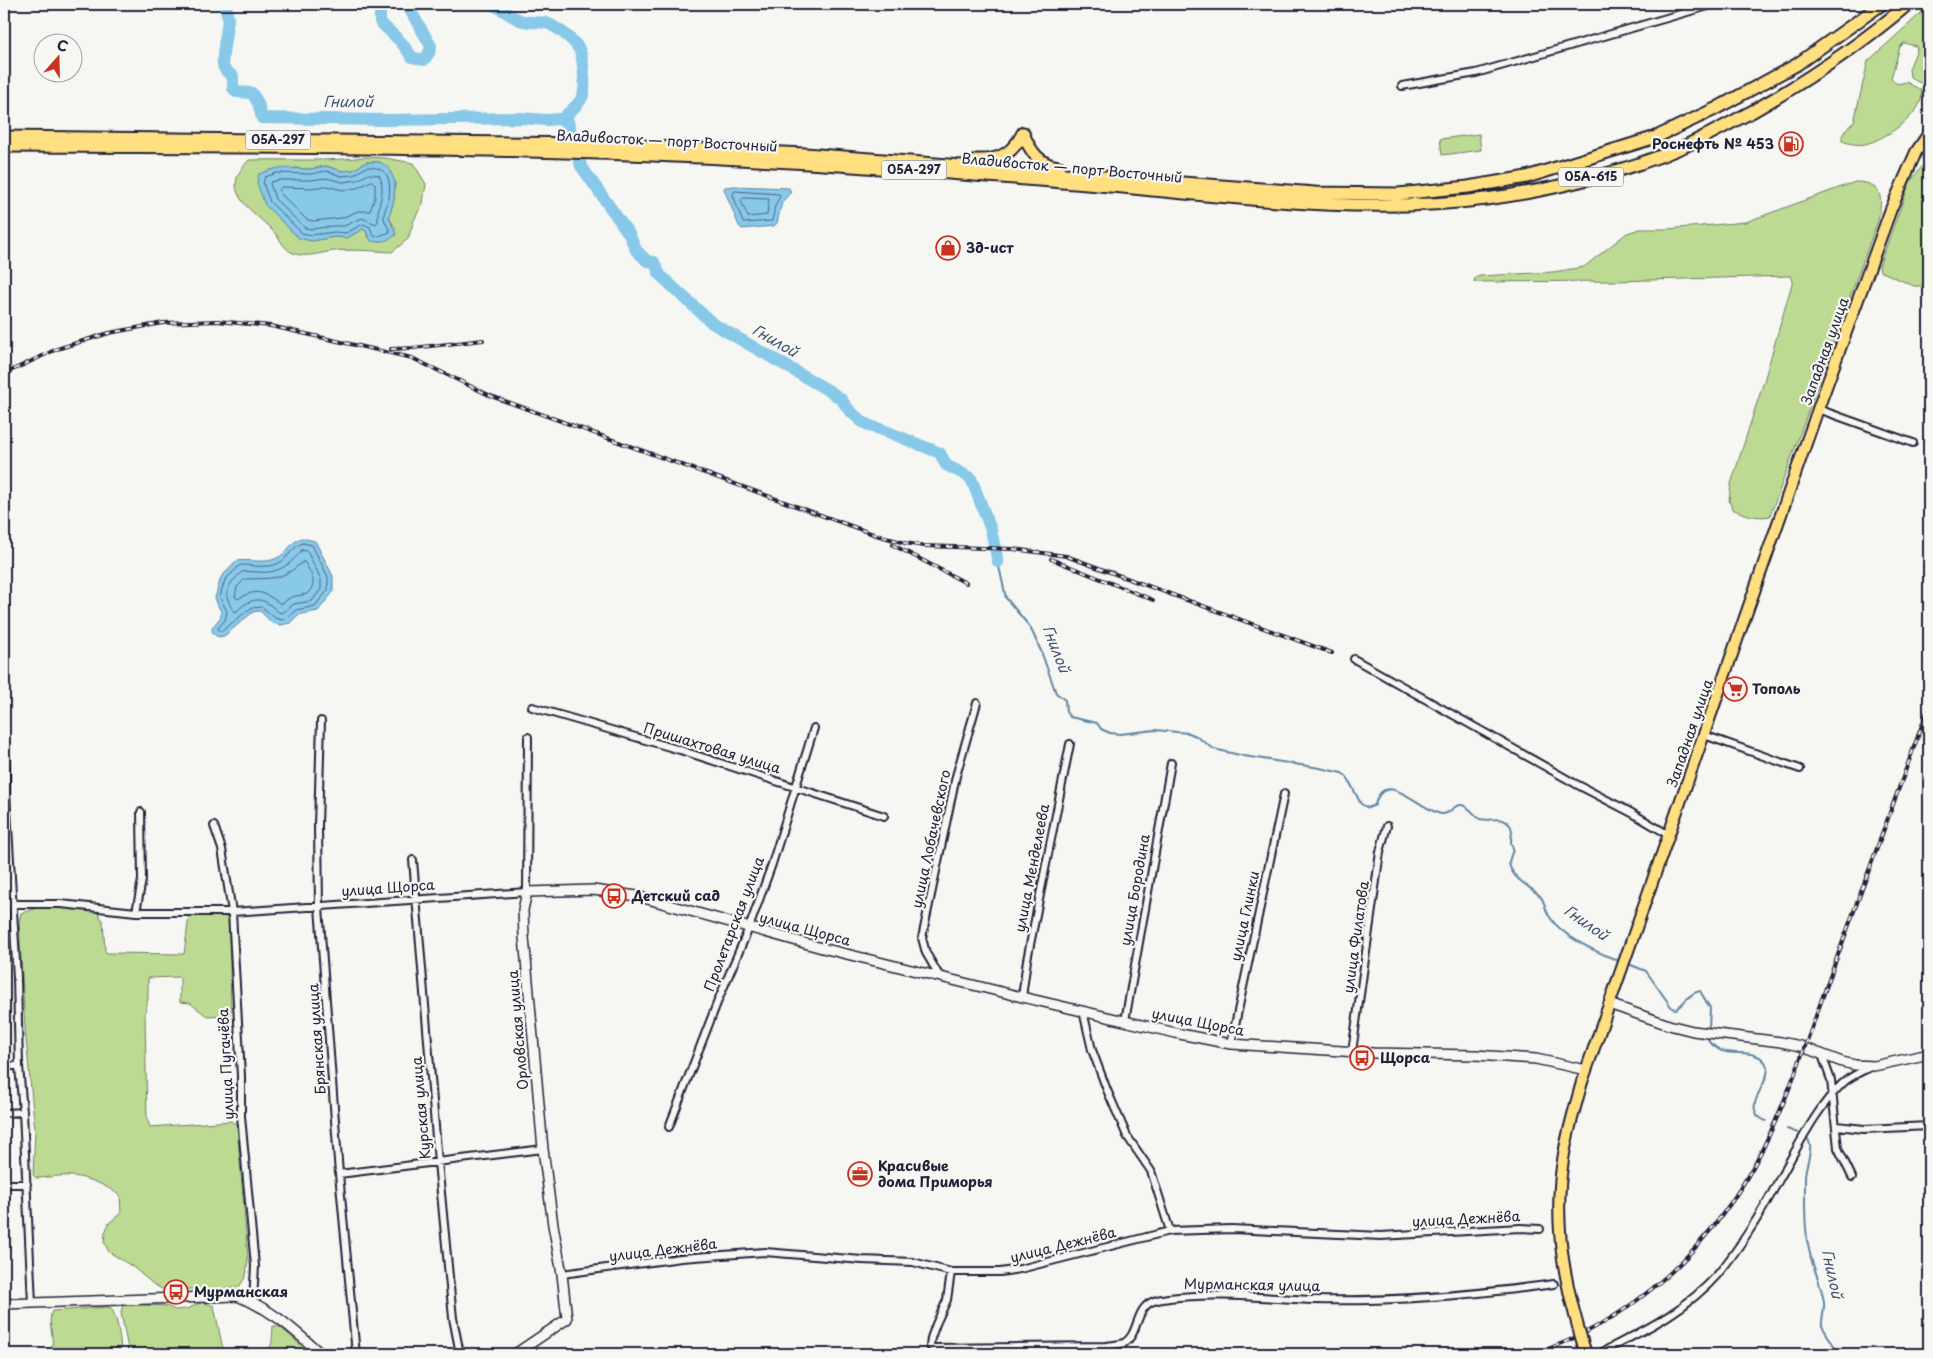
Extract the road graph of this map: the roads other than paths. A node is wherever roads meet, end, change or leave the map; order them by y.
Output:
1 (1715, 4) edge
2 (1875, 4) edge
3 (1882, 4) edge
4 (1908, 4) edge
5 (1853, 25) junction
6 (1402, 86) dead end
7 (1928, 134) edge
8 (4, 137) edge
9 (4, 146) edge
10 (552, 147) junction
11 (597, 149) junction
12 (910, 161) junction
13 (1128, 178) junction
14 (1212, 184) joint
15 (1230, 198) joint
16 (1818, 409) junction
17 (1913, 443) dead end
18 (1354, 659) dead end
19 (977, 703) dead end
20 (532, 707) dead end
21 (321, 721) dead end
22 (814, 728) dead end
23 (1704, 735) junction
24 (528, 737) dead end
25 (1070, 744) dead end
26 (4, 752) edge
27 (1171, 763) dead end
28 (1800, 769) dead end
29 (795, 787) junction
30 (1284, 794) dead end
31 (141, 812) dead end
32 (884, 816) dead end
33 (214, 826) dead end
34 (1387, 826) dead end
35 (1668, 835) junction
36 (413, 860) dead end
37 (527, 892) junction
38 (416, 900) junction
39 (12, 904) junction
40 (319, 907) junction
41 (136, 912) junction
42 (232, 912) junction
43 (749, 928) junction
44 (940, 977) junction
45 (1022, 997) junction
46 (1609, 1004) junction
47 (1083, 1012) junction
48 (1125, 1021) junction
49 (1231, 1044) junction
50 (1352, 1052) junction
51 (1929, 1054) edge
52 (1822, 1055) junction
53 (4, 1066) edge
54 (19, 1066) junction
55 (1874, 1066) junction
56 (1586, 1070) junction
57 (1832, 1095) junction
58 (23, 1112) junction
59 (4, 1113) edge
60 (1837, 1126) junction
61 (1929, 1126) edge
62 (669, 1127) dead end
63 (543, 1149) junction
64 (438, 1162) junction
65 (339, 1174) junction
66 (1852, 1177) dead end
67 (4, 1184) edge
68 (27, 1184) junction
69 (1540, 1229) dead end
70 (1170, 1231) junction
71 (951, 1272) junction
72 (562, 1274) junction
73 (1554, 1284) dead end
74 (253, 1302) junction
75 (32, 1303) junction
76 (4, 1304) edge
77 (321, 1354) edge
78 (356, 1354) edge
79 (460, 1354) edge
80 (515, 1354) edge
81 (1586, 1354) edge
82 (1598, 1354) edge

1 - 6 street
2 - 5 highway
3 - 5 highway, Владивосток — порт Восточный / 05А-615
4 - 15 highway, Владивосток — порт Восточный / 05А-615
5 - 14 highway, Владивосток — порт Восточный / 05А-615
7 - 16 main road, Западная улица
8 - 10 highway, Владивосток — порт Восточный / 05А-297
9 - 10 highway, Владивосток — порт Восточный / 05А-297
10 - 11 highway, Владивосток — порт Восточный / 05А-297
11 - 12 highway, Владивосток — порт Восточный / 05А-297
11 - 15 highway, Владивосток — порт Восточный / 05А-297
12 - 13 highway, Владивосток — порт Восточный / 05А-297
12 - 13 highway
13 - 14 highway, Владивосток — порт Восточный / 05А-297
16 - 17 street
16 - 23 main road, Западная улица
18 - 35 street
19 - 44 street, улица Лобачевского
20 - 29 street, Пришахтовая улица
21 - 40 street, Брянская улица
22 - 29 street, Пролетарская улица
23 - 28 street
23 - 35 main road, Западная улица
24 - 37 street, Орловская улица
25 - 45 street, улица Менделеева
26 - 39 street
27 - 48 street, улица Бородина
29 - 32 street, Пришахтовая улица
29 - 43 street, Пролетарская улица
30 - 49 street, улица Глинки
31 - 41 street
33 - 42 street, улица Пугачёва
34 - 50 street, улица Филатова
35 - 46 main road, Западная улица
36 - 38 street, Курская улица
37 - 38 street, улица Щорса
37 - 43 main road, улица Щорса
37 - 63 main road, Орловская улица
38 - 40 street, улица Щорса
38 - 64 street, Курская улица
39 - 41 street, улица Щорса
39 - 54 street
40 - 42 street, улица Щорса
40 - 65 street, Брянская улица
41 - 42 street, улица Щорса
42 - 74 street, улица Пугачёва
43 - 44 main road, улица Щорса
43 - 62 street, Пролетарская улица
44 - 45 main road, улица Щорса
45 - 47 main road, улица Щорса
46 - 52 main road
46 - 56 main road, Западная улица
47 - 48 main road, улица Щорса
47 - 70 street
48 - 49 main road, улица Щорса
49 - 50 main road, улица Щорса
50 - 56 main road, улица Щорса
51 - 55 main road
52 - 55 main road
52 - 57 street
53 - 54 street
54 - 58 street
55 - 57 street
56 - 81 main road, Западная улица, bridge
57 - 60 street
57 - 82 street
58 - 59 street
58 - 68 street
60 - 61 street
60 - 66 street
63 - 64 street
63 - 72 main road, Орловская улица
64 - 65 street
64 - 79 street, Курская улица
65 - 78 street, Брянская улица
67 - 68 street
68 - 75 street
69 - 70 street, улица Дежнёва
70 - 71 street, улица Дежнёва
71 - 72 street, улица Дежнёва
71 - 73 street, Мурманская улица
72 - 80 main road, Орловская улица
74 - 75 main road
74 - 77 main road
75 - 76 main road

